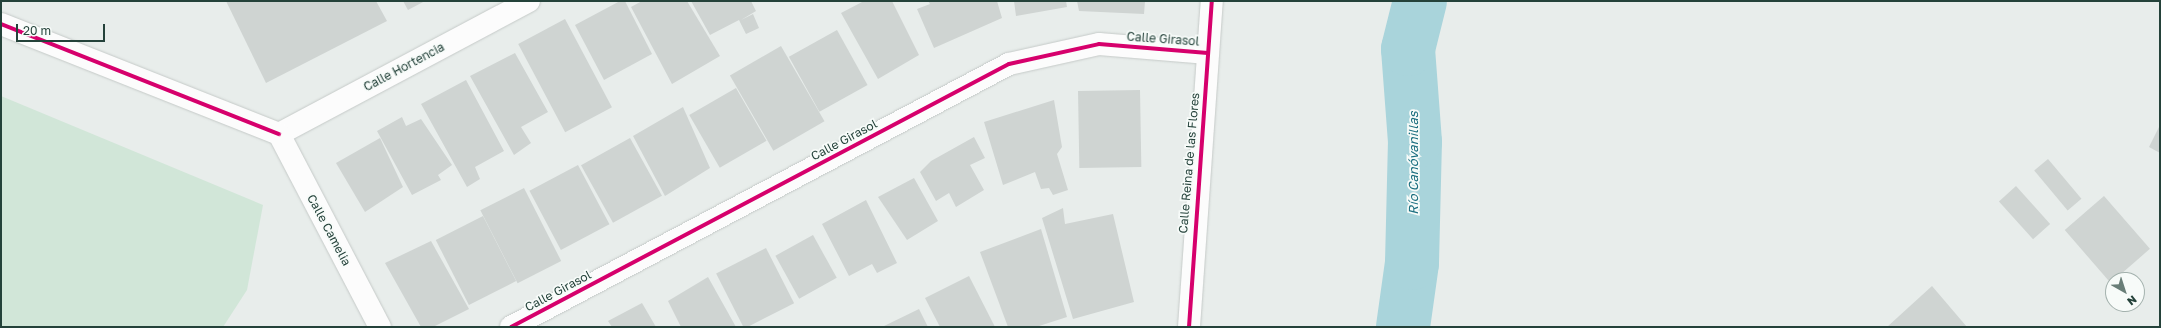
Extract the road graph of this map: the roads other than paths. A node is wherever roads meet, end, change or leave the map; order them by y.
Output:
1 (529, 1) edge
2 (1212, 1) edge
3 (1, 24) edge
4 (1208, 53) junction
5 (279, 134) junction
6 (380, 327) edge
7 (510, 327) edge
8 (1189, 327) edge

1 - 5 street, Calle Hortencia
2 - 4 street, Calle Reina de las Flores
3 - 5 street
4 - 7 street, Calle Girasol
4 - 8 street, Calle Reina de las Flores
5 - 6 street, Calle Camelia

